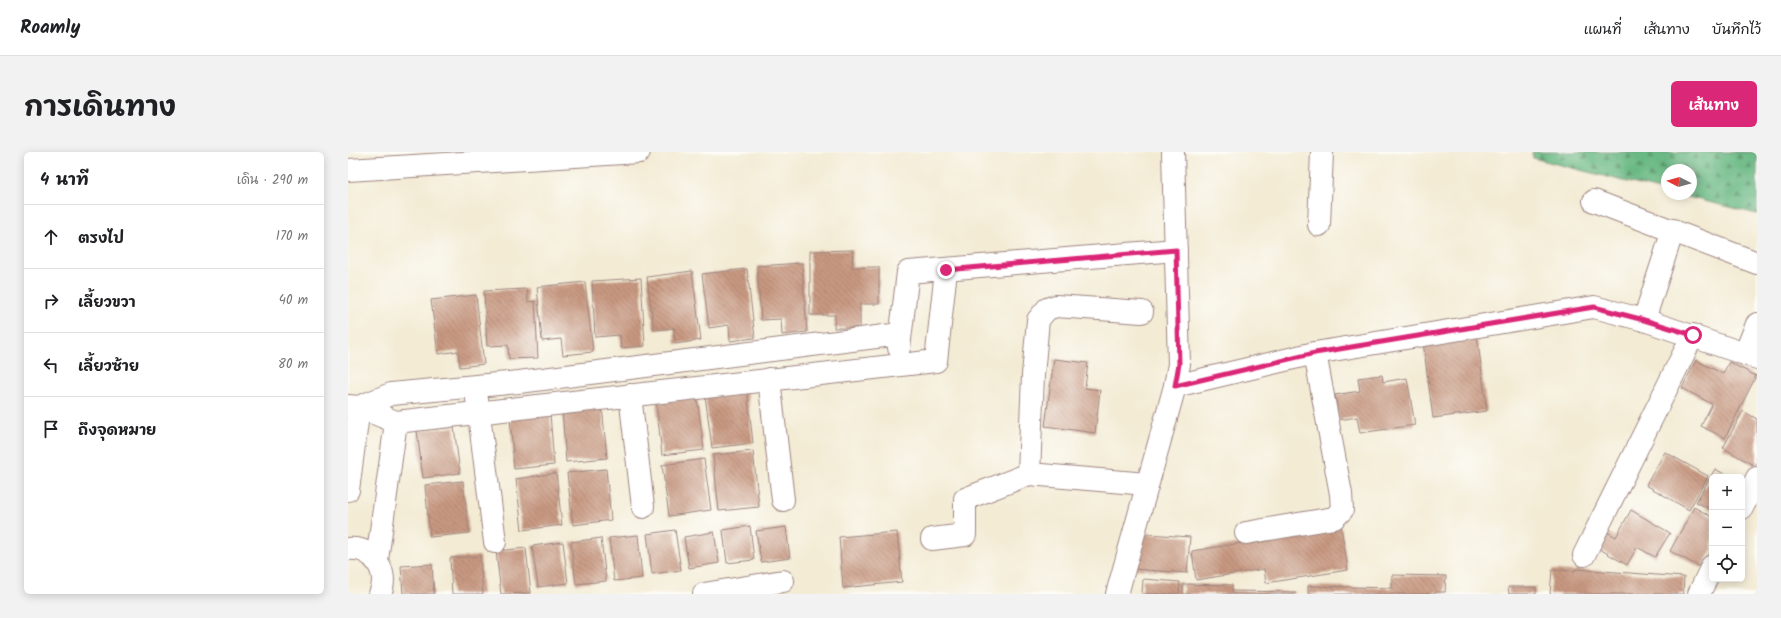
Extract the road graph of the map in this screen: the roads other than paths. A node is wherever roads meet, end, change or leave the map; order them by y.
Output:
1 (639, 152) edge
2 (1173, 152) edge
3 (1322, 152) edge
4 (348, 170) edge
5 (1594, 201) dead end
6 (1319, 224) dead end
7 (1673, 230) junction
8 (1176, 250) junction
9 (1757, 263) edge
10 (946, 270) junction
11 (1142, 312) dead end
12 (1644, 320) junction
13 (1757, 324) edge
14 (900, 334) junction
15 (1693, 335) junction
16 (1315, 353) junction
17 (1751, 356) edge
18 (896, 365) junction
19 (769, 379) junction
20 (474, 386) junction
21 (1175, 386) junction
22 (630, 395) junction
23 (353, 406) edge
24 (479, 414) junction
25 (396, 422) junction
26 (1030, 474) junction
27 (1757, 478) edge
28 (1148, 484) junction
29 (348, 490) edge
30 (783, 500) dead end
31 (1745, 502) edge
32 (643, 507) dead end
33 (1246, 533) dead end
34 (932, 539) dead end
35 (495, 542) dead end
36 (348, 549) edge
37 (1584, 555) dead end
38 (377, 560) junction
39 (1709, 575) edge
40 (783, 581) dead end
41 (1703, 593) edge
42 (380, 594) edge
43 (704, 594) edge
44 (1117, 594) edge

1 - 4 street
2 - 8 street
3 - 6 street
5 - 7 street
7 - 9 street
7 - 12 street
8 - 10 street
8 - 21 street
10 - 14 street
10 - 18 street
11 - 26 street
12 - 15 street
12 - 16 street
13 - 17 street
14 - 18 street
14 - 20 street
15 - 17 street
15 - 37 street
16 - 21 street
16 - 33 street
18 - 19 street
19 - 22 street
19 - 30 street
20 - 23 street
20 - 24 street
21 - 28 street
22 - 24 street
22 - 32 street
23 - 25 street
23 - 29 street
24 - 25 street
24 - 35 street
25 - 38 street
26 - 28 street
26 - 34 street
27 - 31 street
28 - 44 street
36 - 38 street
38 - 42 street
39 - 41 street
40 - 43 street

